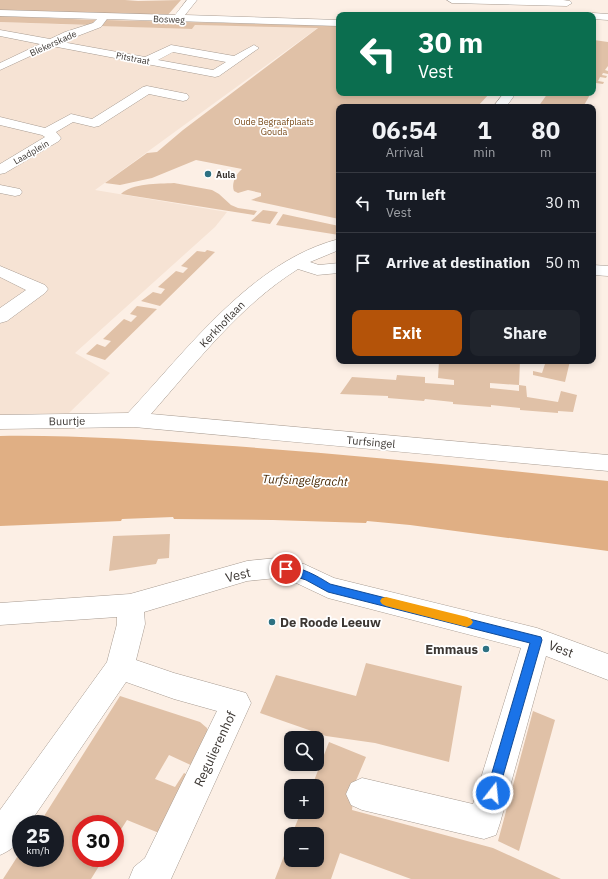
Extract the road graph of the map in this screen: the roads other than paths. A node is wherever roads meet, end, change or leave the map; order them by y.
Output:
1 (192, 0) edge
2 (452, 0) edge
3 (568, 4) edge
4 (0, 13) edge
5 (104, 16) junction
6 (596, 16) edge
7 (608, 17) edge
8 (177, 19) junction
9 (336, 23) edge
10 (0, 33) edge
11 (185, 40) dead end
12 (51, 43) junction
13 (171, 48) junction
14 (254, 48) dead end
15 (236, 60) junction
16 (147, 61) junction
17 (0, 67) edge
18 (507, 96) edge
19 (184, 97) dead end
20 (501, 104) edge
21 (0, 121) edge
22 (47, 132) junction
23 (0, 170) edge
24 (0, 189) edge
25 (15, 192) dead end
26 (334, 246) edge
27 (296, 262) junction
28 (336, 268) edge
29 (317, 270) junction
30 (0, 271) edge
31 (336, 272) edge
32 (336, 277) edge
33 (0, 317) edge
34 (134, 420) junction
35 (0, 422) edge
36 (608, 463) edge
37 (130, 605) junction
38 (0, 614) edge
39 (537, 640) junction
40 (120, 666) junction
41 (608, 667) edge
42 (362, 794) dead end
43 (0, 838) edge
44 (146, 879) edge

1 - 8 street
2 - 3 street
4 - 5 street, Bosweg
5 - 8 street, Bosweg
5 - 12 street, Blekerskade
6 - 7 street
8 - 9 street, Bosweg
10 - 12 street, Pitstraat
11 - 13 street
12 - 16 street, Pitstraat
12 - 17 street, Blekerskade
13 - 15 street
13 - 16 street
14 - 15 street
15 - 16 street, Pitstraat
18 - 20 street
19 - 22 street
21 - 22 street
22 - 23 street, Laadplein
24 - 25 street
26 - 27 street, Kerkhoflaan
27 - 29 street
27 - 34 street, Kerkhoflaan
28 - 29 street
29 - 31 street
29 - 32 street
30 - 33 street
34 - 35 street, Buurtje
34 - 36 street, Turfsingel
37 - 38 street, Vest
37 - 39 street, Vest
37 - 40 street
39 - 41 street, Vest
39 - 42 street
40 - 43 street
40 - 44 street, Regulierenhof

